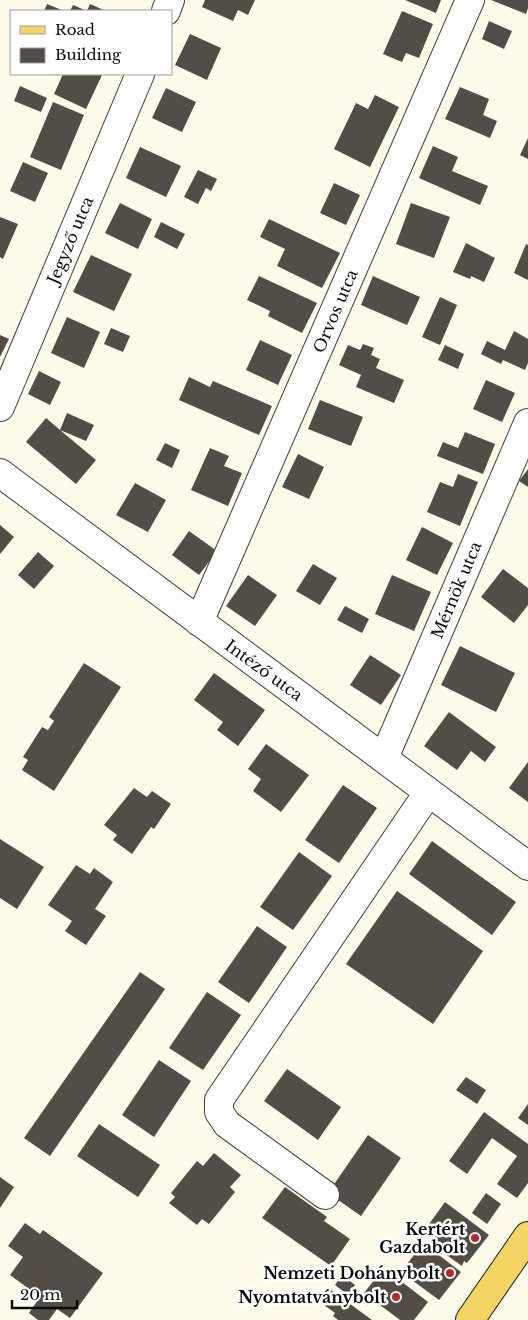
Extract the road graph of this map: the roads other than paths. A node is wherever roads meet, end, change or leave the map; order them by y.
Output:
1 (470, 0) edge
2 (140, 75) edge
3 (0, 407) edge
4 (528, 423) edge
5 (0, 473) edge
6 (199, 622) junction
7 (384, 758) junction
8 (428, 793) junction
9 (528, 866) edge
10 (325, 1196) dead end
11 (528, 1236) edge
12 (470, 1320) edge

1 - 6 street, Orvos utca
2 - 3 street, Jegyző utca
4 - 7 street, Mérnök utca
5 - 6 street, Intéző utca
6 - 7 street, Intéző utca
7 - 8 street, Intéző utca
8 - 9 street, Intéző utca
8 - 10 street
11 - 12 main road

